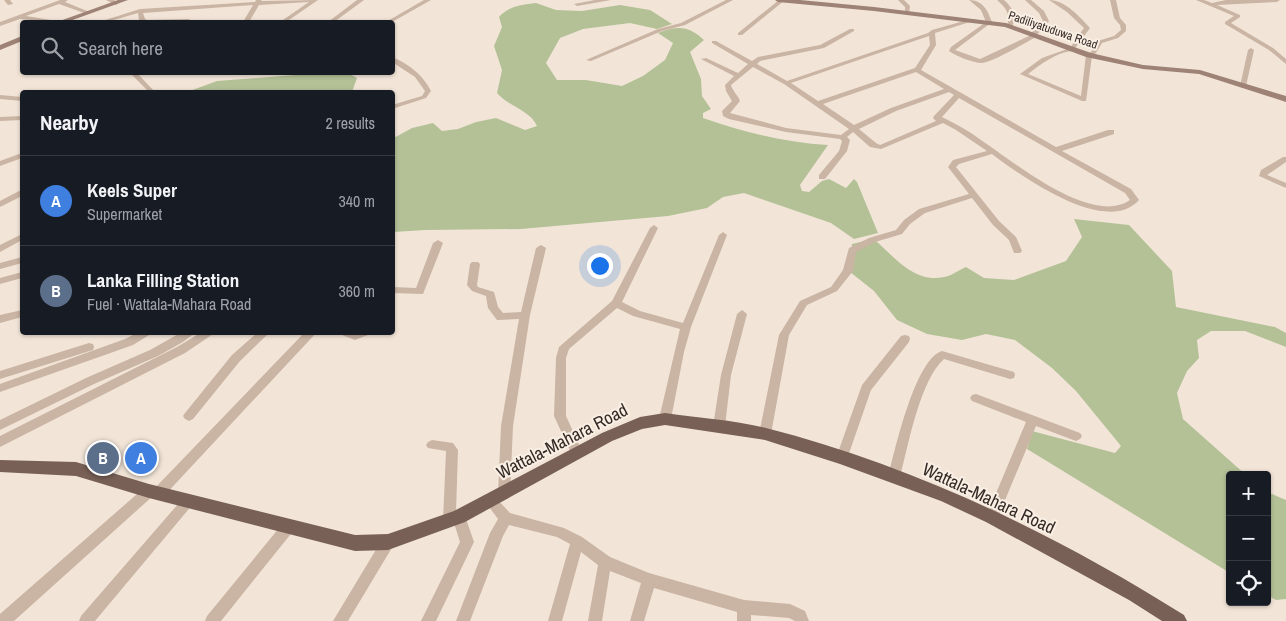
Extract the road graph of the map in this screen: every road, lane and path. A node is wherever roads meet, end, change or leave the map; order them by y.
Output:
1 (125, 0) edge
2 (201, 0) edge
3 (309, 0) edge
4 (315, 0) edge
5 (361, 0) edge
6 (428, 0) edge
7 (608, 0) edge
8 (730, 0) edge
9 (780, 0) edge
10 (901, 0) edge
11 (972, 0) edge
12 (1000, 0) edge
13 (1028, 0) edge
14 (1052, 0) edge
15 (1113, 0) edge
16 (1199, 0) edge
17 (1277, 0) edge
18 (62, 1) edge
19 (596, 1) edge
20 (112, 2) edge
21 (258, 2) edge
22 (577, 4) dead end
23 (1209, 5) junction
24 (195, 8) junction
25 (140, 11) junction
26 (907, 12) junction
27 (89, 13) junction
28 (18, 16) junction
29 (40, 20) edge
30 (67, 20) edge
31 (109, 20) edge
32 (142, 20) edge
33 (188, 20) edge
34 (247, 20) edge
35 (287, 20) edge
36 (334, 20) edge
37 (393, 20) edge
38 (973, 20) junction
39 (989, 22) junction
40 (0, 24) edge
41 (1010, 26) junction
42 (852, 30) dead end
43 (932, 32) junction
44 (740, 34) dead end
45 (1033, 36) junction
46 (20, 39) edge
47 (714, 42) dead end
48 (0, 48) edge
49 (1070, 49) junction
50 (1251, 50) dead end
51 (1089, 55) junction
52 (704, 58) dead end
53 (588, 60) dead end
54 (395, 61) edge
55 (1286, 62) edge
56 (751, 65) junction
57 (918, 69) junction
58 (135, 75) edge
59 (738, 76) junction
60 (786, 83) junction
61 (1243, 86) junction
62 (150, 90) edge
63 (949, 90) junction
64 (958, 95) junction
65 (0, 97) edge
66 (20, 99) edge
67 (1286, 99) edge
68 (817, 104) junction
69 (395, 106) edge
70 (20, 118) edge
71 (937, 118) junction
72 (0, 119) edge
73 (853, 128) junction
74 (1111, 132) dead end
75 (842, 137) junction
76 (1056, 150) junction
77 (992, 152) junction
78 (20, 157) edge
79 (1286, 159) edge
80 (0, 164) edge
81 (822, 177) dead end
82 (1286, 186) edge
83 (20, 193) edge
84 (975, 195) junction
85 (0, 204) edge
86 (654, 228) dead end
87 (722, 236) dead end
88 (20, 238) edge
89 (438, 243) dead end
90 (541, 248) dead end
91 (0, 249) edge
92 (1017, 251) dead end
93 (20, 261) edge
94 (475, 264) dead end
95 (0, 266) edge
96 (20, 276) edge
97 (0, 281) edge
98 (395, 290) edge
99 (616, 303) junction
100 (20, 314) edge
101 (742, 314) dead end
102 (524, 315) junction
103 (0, 318) edge
104 (686, 327) junction
105 (144, 335) edge
106 (187, 335) edge
107 (206, 335) edge
108 (262, 335) edge
109 (309, 335) edge
110 (905, 339) dead end
111 (89, 346) dead end
112 (0, 375) edge
113 (1010, 375) dead end
114 (0, 388) edge
115 (976, 398) dead end
116 (189, 416) dead end
117 (665, 419) junction
118 (1032, 421) junction
119 (0, 425) edge
120 (719, 426) junction
121 (765, 434) junction
122 (1076, 436) dead end
123 (0, 442) edge
124 (432, 445) dead end
125 (577, 453) junction
126 (842, 458) junction
127 (0, 466) edge
128 (894, 477) junction
129 (154, 492) junction
130 (497, 497) junction
131 (189, 500) junction
132 (992, 517) junction
133 (506, 518) junction
134 (454, 519) junction
135 (289, 526) junction
136 (577, 541) junction
137 (388, 542) junction
138 (606, 562) junction
139 (649, 580) junction
140 (744, 614) edge
141 (3, 621) edge
142 (86, 621) edge
143 (212, 621) edge
144 (340, 621) edge
145 (428, 621) edge
146 (463, 621) edge
147 (555, 621) edge
148 (595, 621) edge
149 (637, 621) edge
150 (802, 621) edge
151 (1178, 621) edge

1 - 20 street
2 - 24 street
3 - 21 street
4 - 35 street
5 - 36 street
6 - 37 street
7 - 19 street
8 - 53 street
9 - 26 street, Padiliyatuduwa Road
9 - 44 street
10 - 26 street
11 - 39 street
12 - 41 street
13 - 45 street
14 - 49 street
15 - 51 street
16 - 23 street
17 - 23 street
18 - 27 street
18 - 28 street
19 - 22 street
20 - 27 street
21 - 24 street
21 - 34 street
23 - 55 street
24 - 25 street
24 - 33 street
25 - 31 street
25 - 32 street
26 - 38 street, Padiliyatuduwa Road
27 - 30 street
28 - 29 street
28 - 40 street
38 - 39 street, Padiliyatuduwa Road
38 - 43 street
39 - 41 street, Padiliyatuduwa Road
39 - 45 street
41 - 45 street, Padiliyatuduwa Road
42 - 56 street
43 - 57 street
43 - 60 street
45 - 49 street, Padiliyatuduwa Road
46 - 48 street
47 - 56 street
49 - 51 street, Padiliyatuduwa Road
49 - 51 street
50 - 61 street
51 - 61 street, Padiliyatuduwa Road
52 - 59 street
54 - 69 street
56 - 59 street
56 - 60 street
57 - 63 street
57 - 68 street
58 - 62 street
59 - 75 street
60 - 68 street
61 - 67 street, Padiliyatuduwa Road
63 - 64 street
63 - 73 street
64 - 71 street
64 - 76 street
65 - 66 street
68 - 73 street
70 - 72 street
71 - 73 street
71 - 77 street
73 - 75 street
74 - 76 street
75 - 81 street
76 - 77 street
77 - 84 street
78 - 80 street
79 - 82 street
83 - 85 street
84 - 92 street
84 - 121 street
86 - 99 street
87 - 104 street
88 - 91 street
89 - 98 street
90 - 102 street
93 - 95 street
94 - 102 street
96 - 97 street
99 - 104 street
99 - 125 street
100 - 103 street
101 - 120 street
102 - 130 street
104 - 117 street
105 - 114 street
106 - 119 street
107 - 123 street
108 - 116 street
109 - 129 street
110 - 126 street
111 - 112 street
113 - 128 street
115 - 118 street
117 - 120 main road, Wattala-Mahara Road
117 - 125 main road, Wattala-Mahara Road
118 - 122 street
118 - 132 street
120 - 121 main road, Wattala-Mahara Road
121 - 126 main road, Wattala-Mahara Road
124 - 134 street
125 - 130 main road, Wattala-Mahara Road
126 - 128 main road, Wattala-Mahara Road
127 - 129 main road, Wattala-Mahara Road
128 - 132 main road, Wattala-Mahara Road
129 - 131 main road, Wattala-Mahara Road
129 - 141 street
130 - 133 street
130 - 134 main road, Wattala-Mahara Road
131 - 135 main road, Wattala-Mahara Road
131 - 142 street
132 - 151 main road, Wattala-Mahara Road
133 - 136 street
133 - 146 street
134 - 137 main road, Wattala-Mahara Road
134 - 145 street
135 - 137 main road, Wattala-Mahara Road
135 - 143 street
136 - 138 street
136 - 147 street
137 - 144 street
138 - 139 street
138 - 148 street
139 - 140 street
139 - 149 street
140 - 150 street

